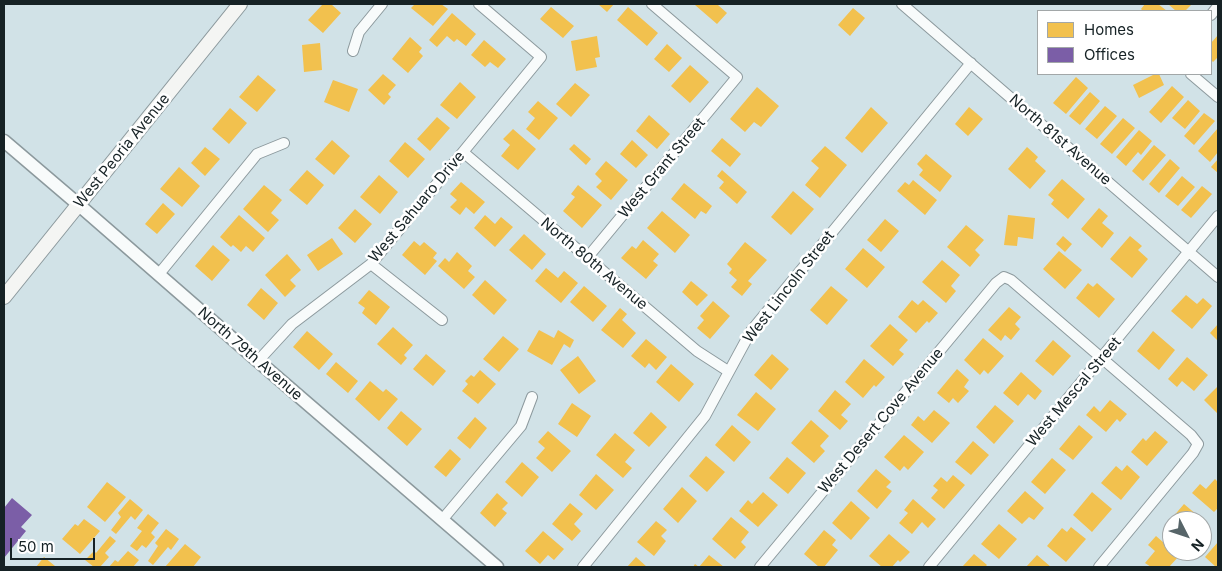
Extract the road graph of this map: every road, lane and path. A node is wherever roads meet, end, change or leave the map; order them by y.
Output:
1 (240, 4) edge
2 (382, 4) edge
3 (479, 4) edge
4 (652, 4) edge
5 (902, 4) edge
6 (354, 50) dead end
7 (972, 63) junction
8 (1192, 75) edge
9 (1218, 97) edge
10 (4, 141) edge
11 (284, 143) dead end
12 (463, 152) junction
13 (79, 204) junction
14 (1218, 216) edge
15 (1189, 252) junction
16 (586, 258) junction
17 (371, 264) junction
18 (159, 274) junction
19 (1218, 277) edge
20 (4, 297) edge
21 (442, 320) dead end
22 (1102, 358) junction
23 (258, 361) junction
24 (728, 371) junction
25 (532, 396) dead end
26 (442, 520) junction
27 (497, 567) edge
28 (583, 567) edge
29 (760, 567) edge
30 (929, 567) edge
31 (1099, 567) edge

1 - 13 main road, West Peoria Avenue
2 - 6 street
3 - 12 street, West Sahuaro Drive
4 - 16 street, West Grant Street
5 - 7 street, North 81st Avenue
7 - 15 street, North 81st Avenue
7 - 24 street, West Lincoln Street
8 - 9 street
10 - 13 street, North 79th Avenue
11 - 18 street
12 - 16 street, North 80th Avenue
12 - 17 street, West Sahuaro Drive
13 - 18 street, North 79th Avenue
13 - 20 main road, West Peoria Avenue
14 - 15 street, West Mescal Street
15 - 19 street, North 81st Avenue
15 - 22 street, West Mescal Street
16 - 24 street, North 80th Avenue
17 - 21 street
17 - 23 street, West Sahuaro Drive
18 - 23 street, North 79th Avenue
22 - 29 street, West Desert Cove Avenue
22 - 30 street, West Mescal Street
22 - 31 street
23 - 26 street, North 79th Avenue
24 - 28 street, West Lincoln Street
25 - 26 street
26 - 27 street, North 79th Avenue

